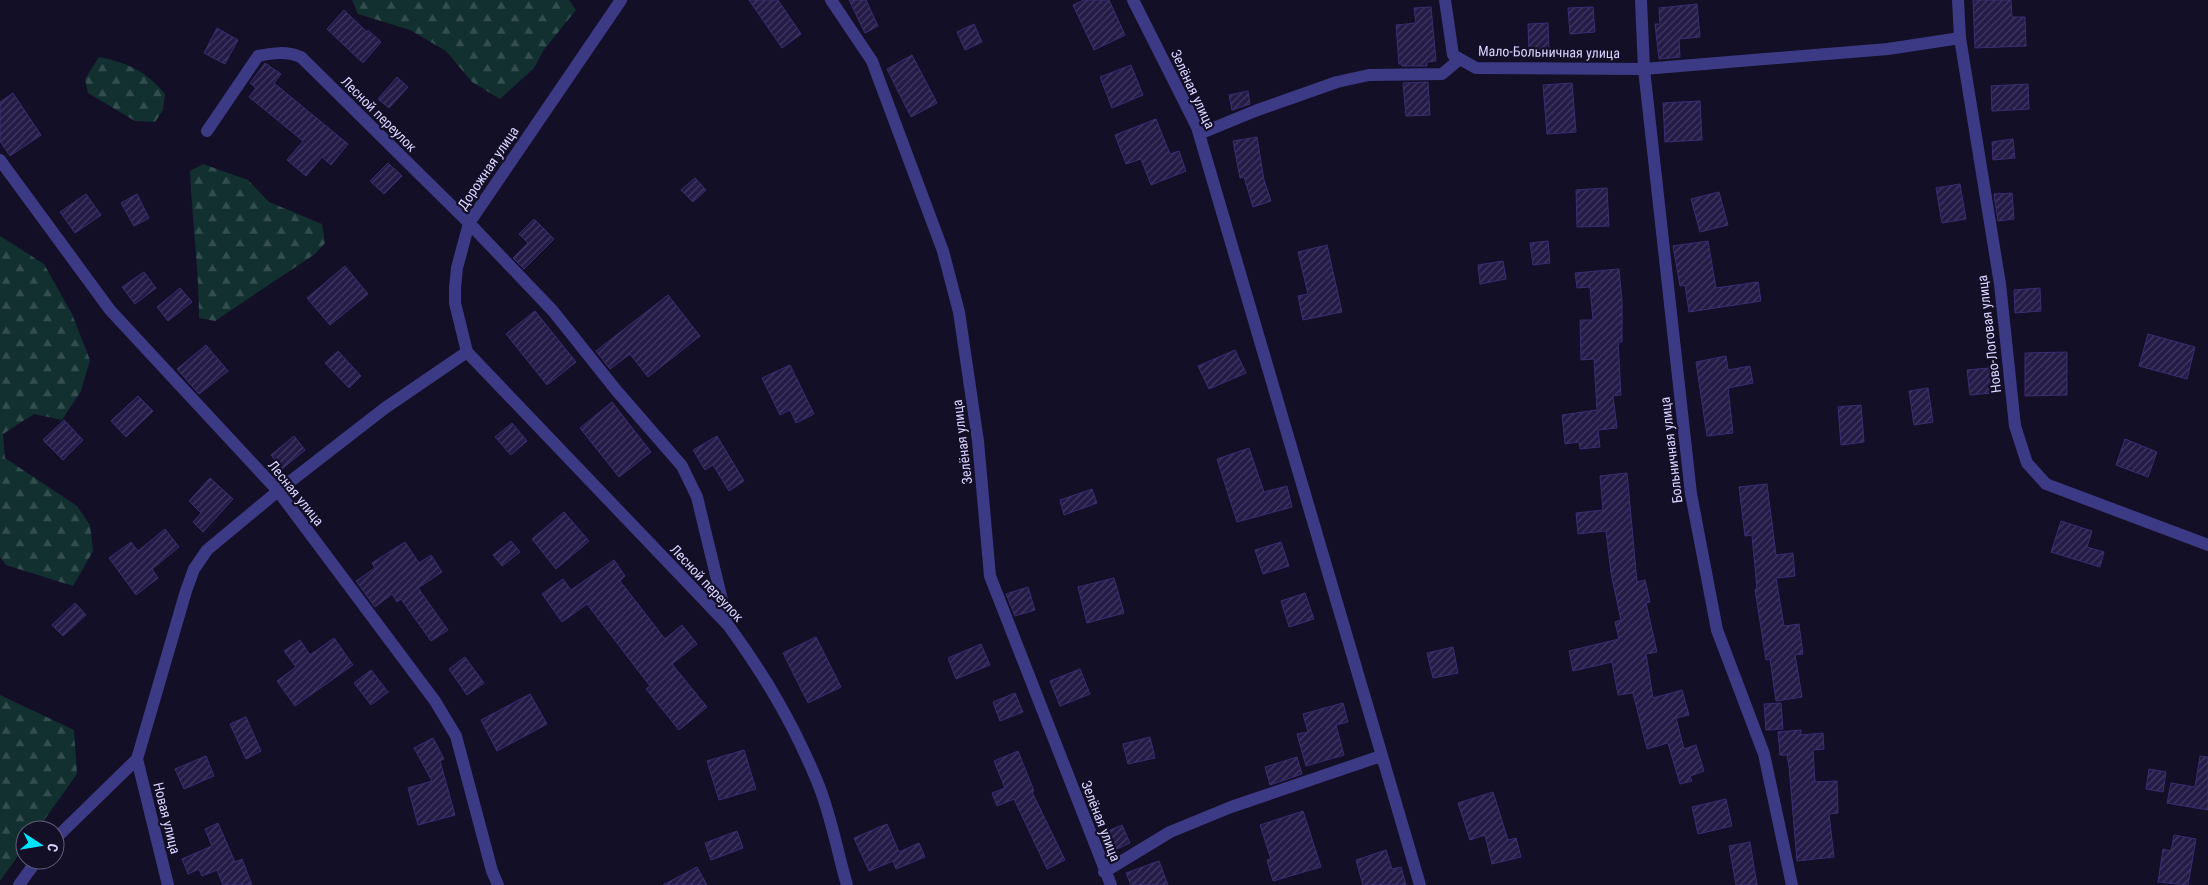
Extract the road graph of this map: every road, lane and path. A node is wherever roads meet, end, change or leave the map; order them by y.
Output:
1 (621, 0) edge
2 (831, 0) edge
3 (1133, 0) edge
4 (1445, 0) edge
5 (1640, 0) edge
6 (1958, 0) edge
7 (1960, 38) junction
8 (1460, 59) junction
9 (1644, 69) junction
10 (206, 131) dead end
11 (1199, 134) junction
12 (0, 160) edge
13 (468, 223) junction
14 (467, 352) junction
15 (278, 490) junction
16 (2208, 545) edge
17 (728, 625) junction
18 (1381, 756) junction
19 (137, 759) junction
20 (65, 830) edge
21 (30, 870) edge
22 (1104, 872) junction
23 (19, 885) edge
24 (168, 885) edge
25 (498, 885) edge
26 (847, 885) edge
27 (1111, 885) edge
28 (1420, 885) edge
29 (1792, 885) edge

1 - 13 street, Дорожная улица
2 - 22 street, Зелёная улица
3 - 11 street, Зелёная улица
4 - 8 street, Мало-Больничная улица
5 - 9 street, Больничная улица
6 - 7 street, Ново-Логовая улица
7 - 9 street, Мало-Больничная улица
7 - 16 street, Ново-Логовая улица
8 - 9 street, Мало-Больничная улица
8 - 11 street
9 - 29 street, Больничная улица
10 - 13 street, Лесной переулок
11 - 18 street, Зелёная улица
12 - 15 street, Лесная улица
13 - 14 street, Дорожная улица
13 - 17 street, Лесной переулок
14 - 15 street
14 - 17 street, Лесной переулок
15 - 19 street
15 - 25 street, Лесная улица
17 - 26 street, Лесной переулок
18 - 22 street
18 - 28 street, Зелёная улица
19 - 20 street
19 - 24 street, Новая улица
21 - 23 street
22 - 27 street, Зелёная улица

